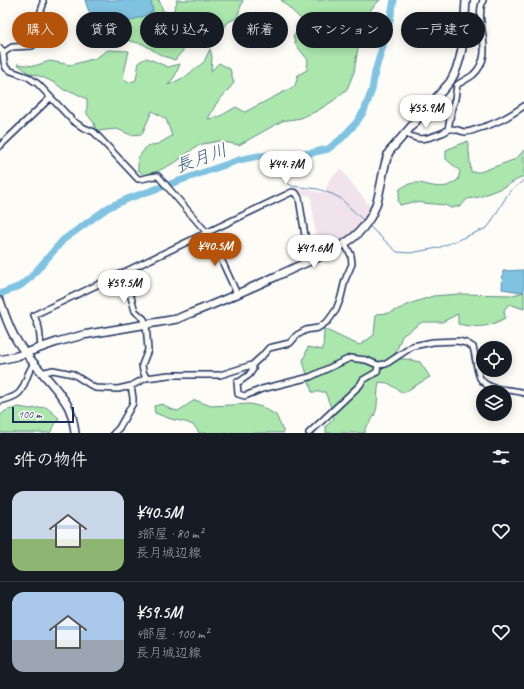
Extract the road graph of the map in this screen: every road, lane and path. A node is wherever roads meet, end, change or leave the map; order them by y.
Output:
1 (44, 0) edge
2 (466, 0) edge
3 (483, 0) edge
4 (465, 12) edge
5 (480, 12) edge
6 (0, 48) edge
7 (462, 48) edge
8 (483, 48) edge
9 (3, 53) junction
10 (50, 98) junction
11 (524, 106) edge
12 (448, 129) junction
13 (405, 133) junction
14 (0, 146) edge
15 (207, 233) junction
16 (345, 244) junction
17 (309, 261) junction
18 (120, 274) junction
19 (237, 294) junction
20 (0, 301) edge
21 (146, 324) junction
22 (41, 347) junction
23 (25, 353) junction
24 (0, 360) edge
25 (34, 364) junction
26 (252, 365) junction
27 (378, 365) junction
28 (41, 373) junction
29 (146, 378) junction
30 (131, 386) junction
31 (524, 393) edge
32 (0, 401) edge
33 (75, 433) edge
34 (114, 433) edge
35 (309, 433) edge

1 - 9 street
2 - 4 main road
3 - 5 street
6 - 9 street
7 - 13 main road
8 - 12 street
9 - 10 street
10 - 14 street
10 - 15 street
11 - 12 street
12 - 13 street
13 - 16 main road
15 - 17 street
15 - 18 street
15 - 19 street
16 - 17 main road
16 - 26 street
17 - 19 main road
18 - 21 street
18 - 22 street
19 - 21 main road
20 - 23 main road
21 - 22 main road
21 - 29 street
22 - 23 main road
23 - 24 main road
23 - 25 main road
25 - 28 main road
25 - 32 street
26 - 27 street
26 - 29 street
27 - 31 street
27 - 35 street
28 - 30 street
28 - 33 main road
29 - 30 street
30 - 34 street

